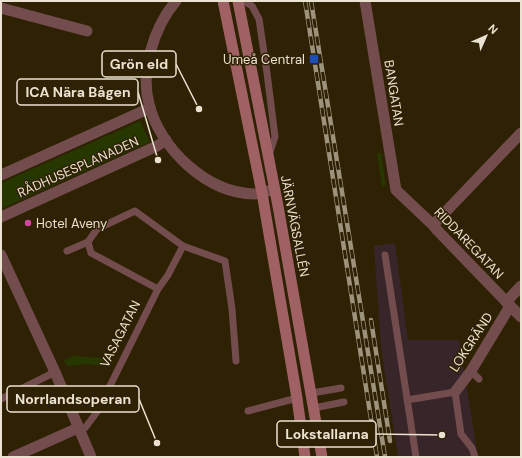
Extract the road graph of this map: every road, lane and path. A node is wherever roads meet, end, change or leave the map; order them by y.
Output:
1 (176, 1) edge
2 (222, 1) edge
3 (238, 1) edge
4 (244, 1) edge
5 (365, 1) edge
6 (1, 8) edge
7 (87, 31) dead end
8 (150, 108) junction
9 (521, 132) edge
10 (166, 140) junction
11 (268, 157) junction
12 (1, 174) edge
13 (274, 189) junction
14 (396, 190) joint
15 (262, 193) junction
16 (1, 217) edge
17 (433, 225) junction
18 (88, 242) junction
19 (183, 246) junction
20 (67, 251) dead end
21 (1, 255) edge
22 (385, 255) dead end
23 (521, 286) edge
24 (158, 289) junction
25 (508, 304) junction
26 (521, 317) edge
27 (236, 361) dead end
28 (55, 372) junction
29 (341, 388) dead end
30 (454, 392) junction
31 (312, 393) junction
32 (297, 398) junction
33 (1, 399) edge
34 (407, 400) junction
35 (344, 402) dead end
36 (314, 408) junction
37 (248, 411) dead end
38 (78, 428) junction
39 (13, 457) edge
40 (91, 457) edge
41 (305, 457) edge
42 (322, 457) edge
43 (416, 457) edge
44 (475, 457) edge

1 - 8 street
2 - 15 main road, JÄRNVÄGSALLÉN
3 - 11 main road, JÄRNVÄGSALLÉN
4 - 11 lane
5 - 14 street, BANGATAN
6 - 7 street
8 - 10 street
8 - 12 street, RÅDHUSESPLANADEN
9 - 17 street
10 - 15 street
10 - 16 street, RÅDHUSESPLANADEN
11 - 13 main road, JÄRNVÄGSALLÉN
13 - 15 street
13 - 31 main road, JÄRNVÄGSALLÉN
14 - 17 street, RIDDAREGATAN
15 - 32 main road, JÄRNVÄGSALLÉN
17 - 25 street, RIDDAREGATAN
18 - 19 lane
18 - 20 lane
18 - 24 lane
19 - 24 lane
19 - 27 lane
21 - 28 street
22 - 34 lane
23 - 25 street, LOKGRÄND
24 - 38 lane, VASAGATAN
25 - 26 street, RIDDAREGATAN
25 - 30 street, LOKGRÄND
28 - 33 lane
28 - 38 street
29 - 31 lane
30 - 34 lane
30 - 44 lane
31 - 36 main road, JÄRNVÄGSALLÉN
32 - 37 lane
32 - 41 main road, JÄRNVÄGSALLÉN
34 - 43 lane
35 - 36 lane
36 - 42 main road, JÄRNVÄGSALLÉN
38 - 39 street, VASAGATAN
38 - 40 street

